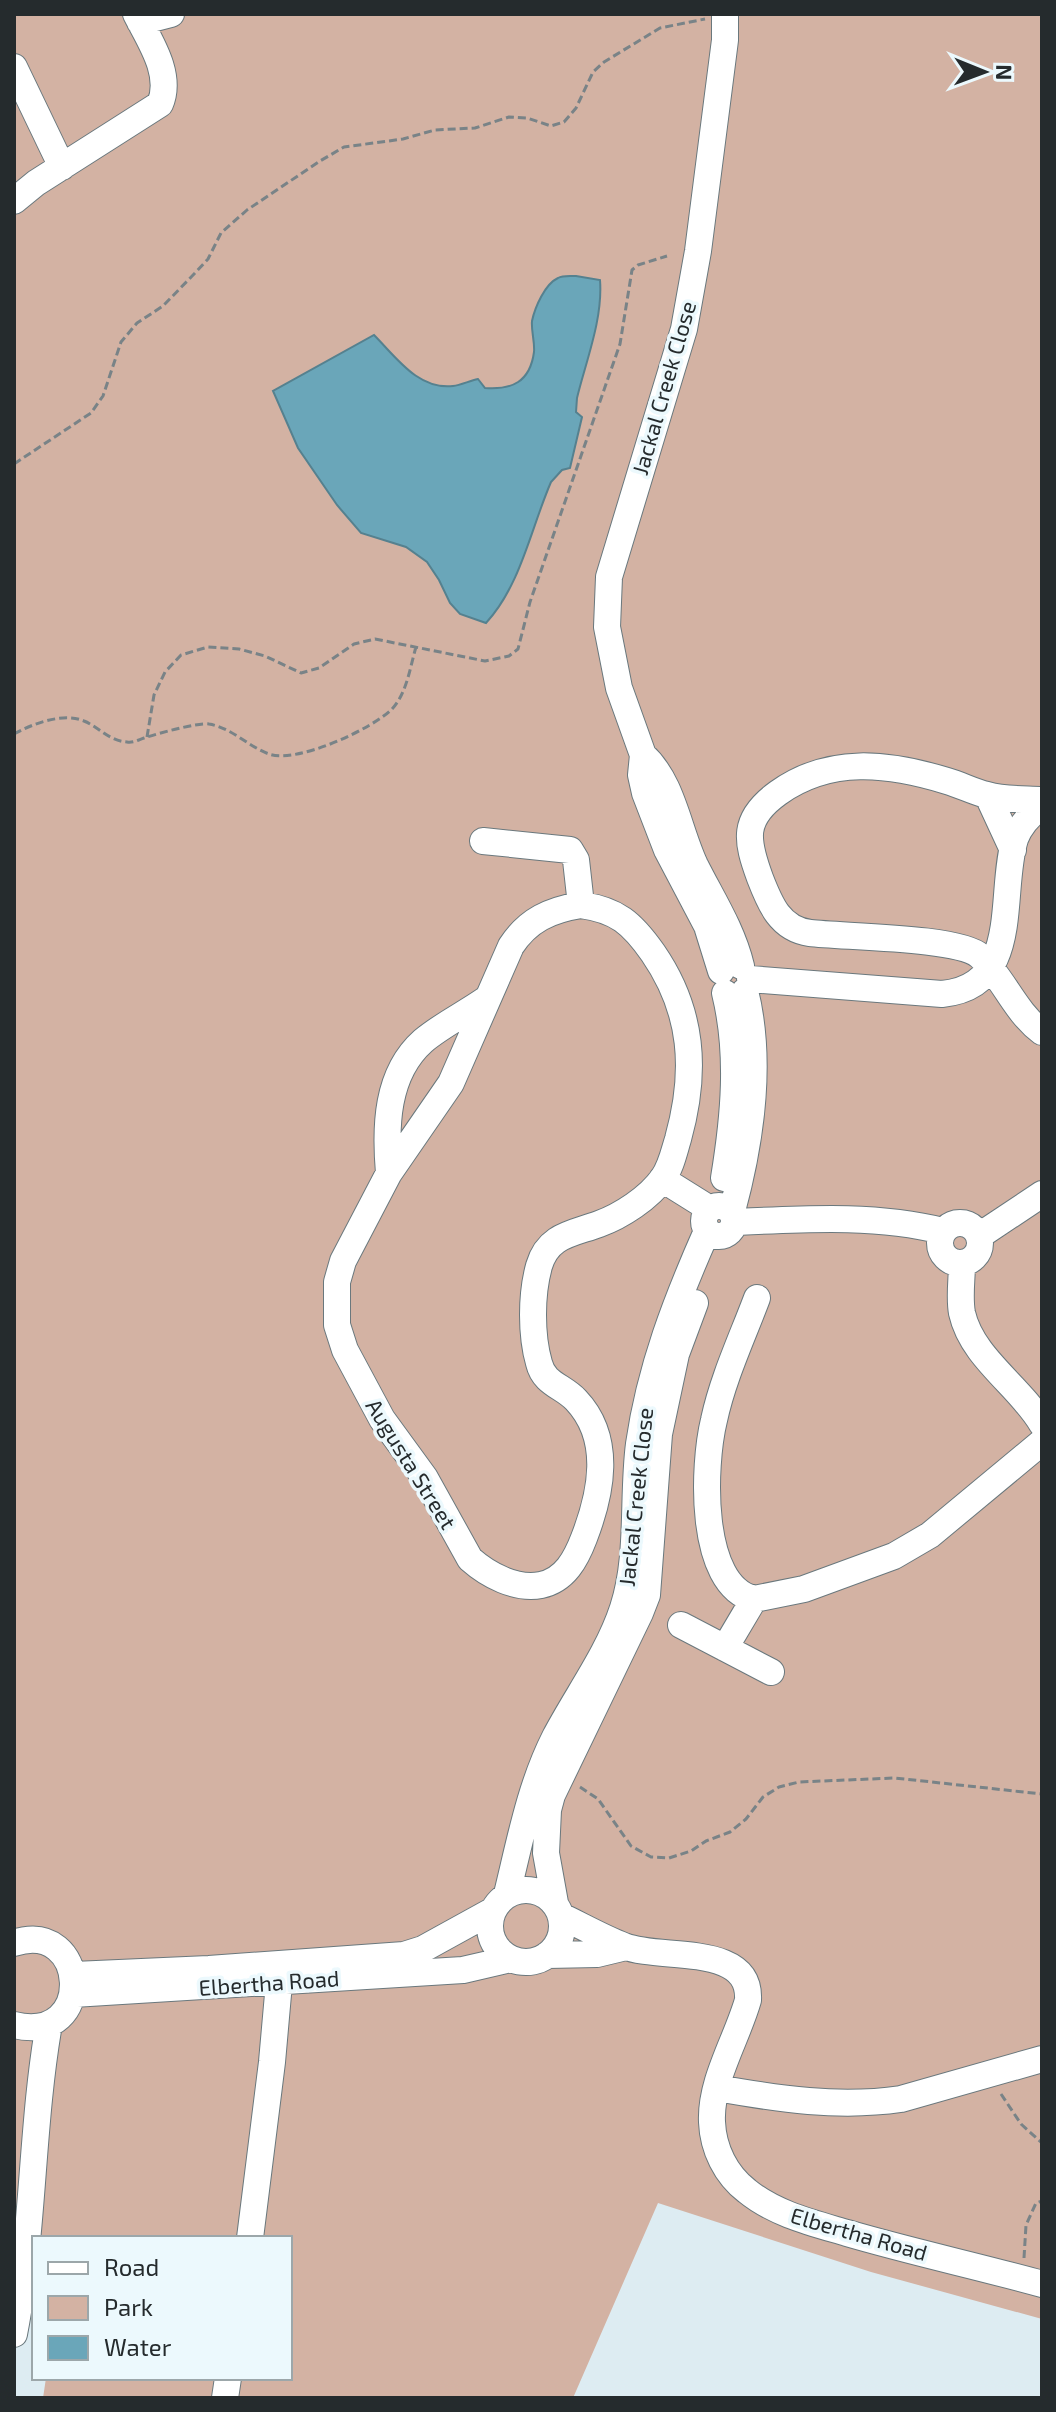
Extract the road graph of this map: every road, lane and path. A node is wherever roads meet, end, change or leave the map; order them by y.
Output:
1 (171, 14) edge
2 (725, 15) edge
3 (138, 18) edge
4 (14, 67) edge
5 (62, 167) junction
6 (14, 201) edge
7 (667, 256) dead end
8 (14, 464) edge
9 (416, 647) junction
10 (14, 734) edge
11 (147, 737) junction
12 (988, 796) junction
13 (1042, 802) edge
14 (483, 841) dead end
15 (1013, 850) junction
16 (581, 905) junction
17 (990, 967) junction
18 (736, 980) junction
19 (485, 1000) junction
20 (1042, 1032) edge
21 (389, 1173) junction
22 (662, 1179) junction
23 (1042, 1194) edge
24 (720, 1219) junction
25 (943, 1231) junction
26 (979, 1236) junction
27 (962, 1263) junction
28 (757, 1298) dead end
29 (1042, 1424) edge
30 (1042, 1442) edge
31 (754, 1599) junction
32 (681, 1625) dead end
33 (725, 1648) junction
34 (771, 1672) dead end
35 (557, 1781) junction
36 (1042, 1794) edge
37 (500, 1903) junction
38 (558, 1910) junction
39 (14, 1943) edge
40 (626, 1947) junction
41 (547, 1955) junction
42 (511, 1959) junction
43 (279, 1983) junction
44 (73, 1984) junction
45 (49, 2024) junction
46 (14, 2025) edge
47 (1042, 2059) edge
48 (993, 2072) junction
49 (717, 2088) junction
50 (1042, 2143) edge
51 (1042, 2201) edge
52 (250, 2236) edge
53 (1030, 2281) edge
54 (14, 2334) edge

1 - 3 street
2 - 8 path
2 - 18 street, Jackal Creek Close
3 - 5 street
4 - 5 street
5 - 6 street
7 - 9 path
9 - 11 path
9 - 11 path
10 - 11 path
12 - 13 street
12 - 15 street
12 - 17 street
13 - 15 street
14 - 16 street
15 - 17 street
16 - 19 street, Augusta Street
16 - 22 street, Augusta Street
17 - 18 street
17 - 20 street
18 - 24 street, Jackal Creek Close
19 - 21 street, Augusta Street
19 - 21 street, Augusta Street
21 - 22 street, Augusta Street
22 - 24 street
23 - 26 street
24 - 25 street
24 - 35 street, Jackal Creek Close
24 - 37 street, Jackal Creek Close
25 - 26 street
25 - 27 street
26 - 27 street
27 - 29 street
28 - 31 street
30 - 31 street
31 - 33 street
32 - 33 street
33 - 34 street
35 - 36 path
35 - 38 street, Jackal Creek Close
37 - 38 street
37 - 42 street
37 - 44 street, Elbertha Road
38 - 40 street, Elbertha Road
38 - 41 street
39 - 44 street
40 - 41 street, Elbertha Road
40 - 49 street, Elbertha Road
41 - 42 street
42 - 43 street, Elbertha Road
43 - 44 street, Elbertha Road
43 - 52 street
44 - 45 street
45 - 46 street
45 - 54 street
47 - 48 street
48 - 49 street
48 - 50 path
49 - 53 street, Elbertha Road
51 - 53 path

